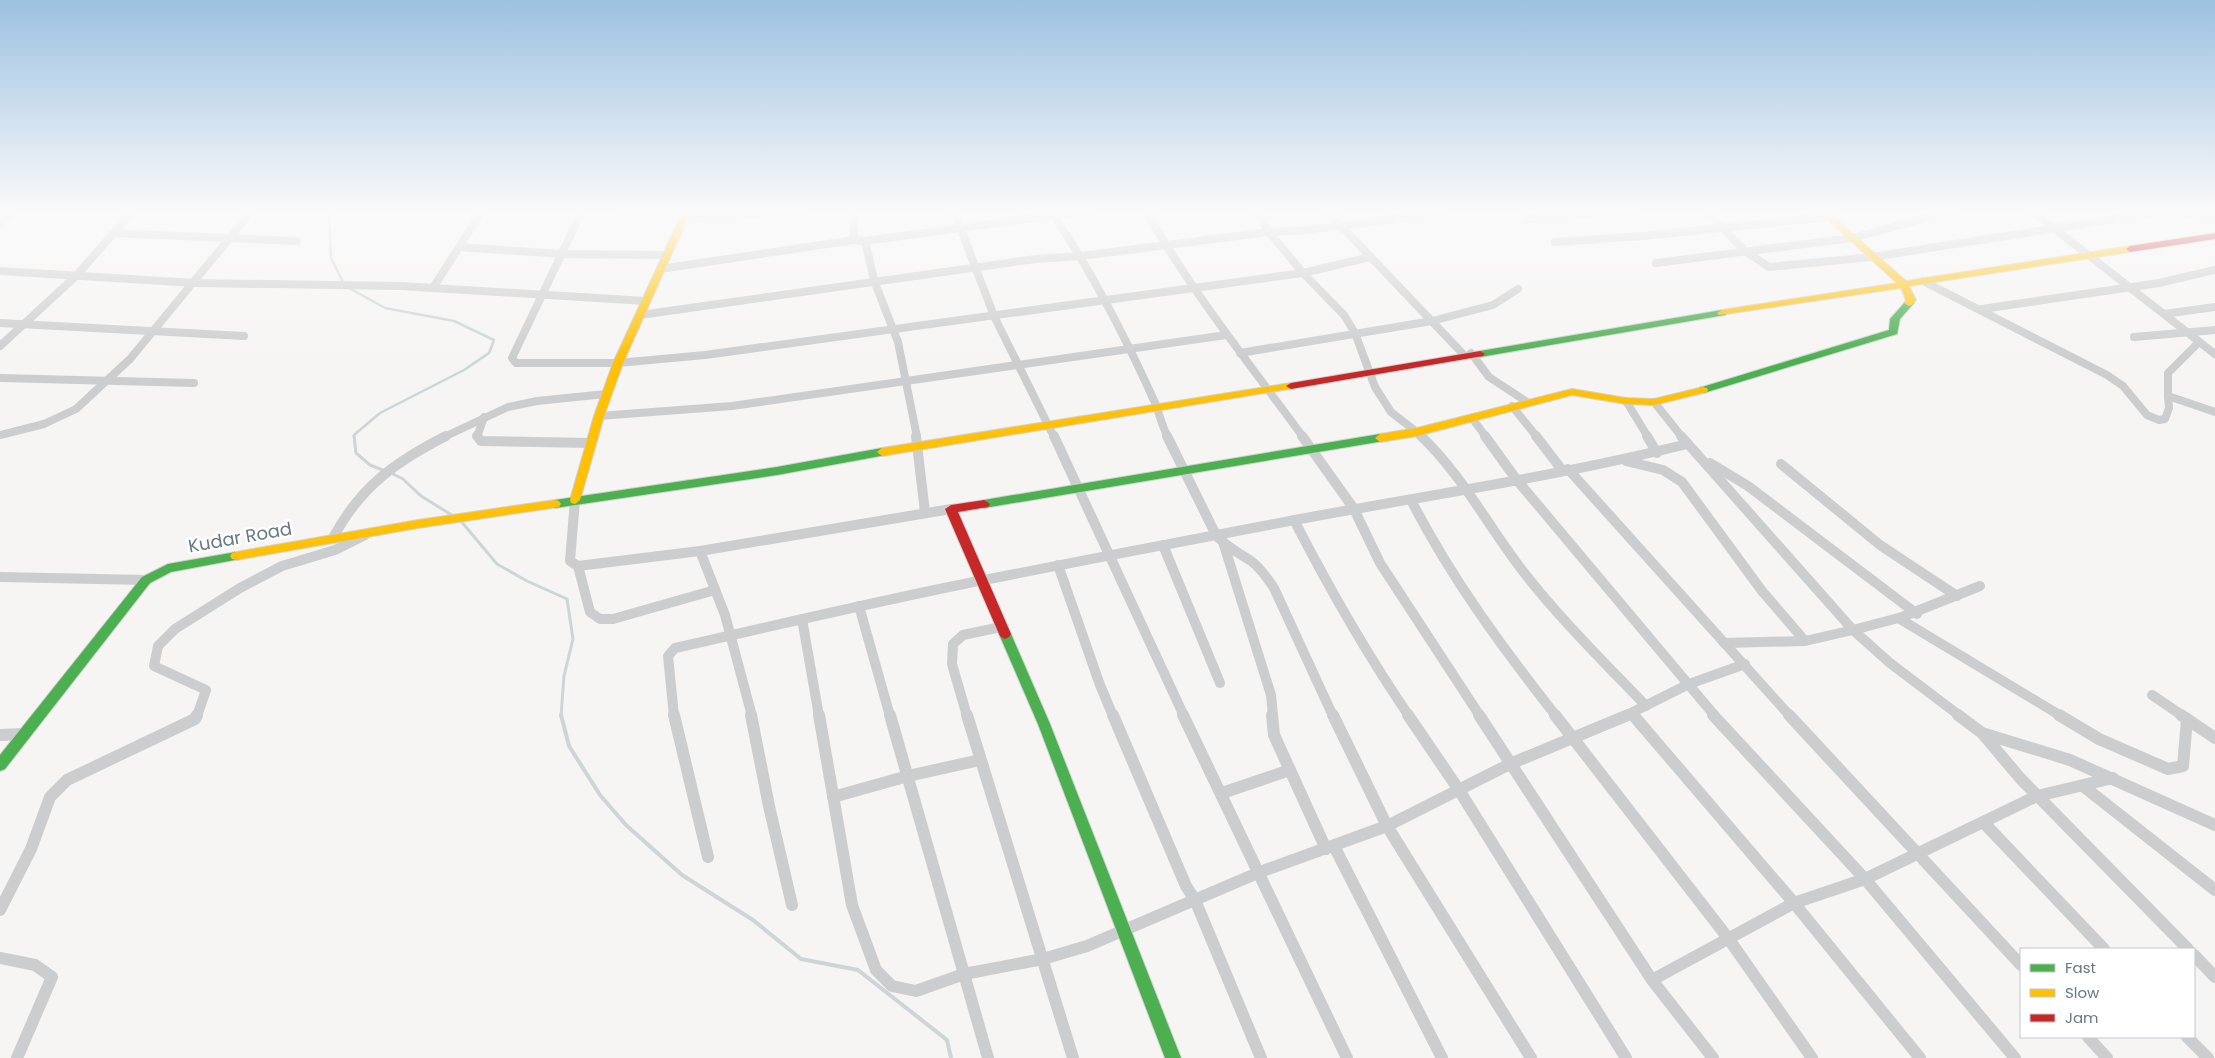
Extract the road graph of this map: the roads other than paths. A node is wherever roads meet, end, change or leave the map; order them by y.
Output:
1 (90, 260) edge
2 (213, 260) edge
3 (451, 260) edge
4 (559, 260) edge
5 (664, 260) edge
6 (718, 260) edge
7 (870, 260) edge
8 (973, 260) edge
9 (1026, 260) edge
10 (1083, 260) edge
11 (1175, 260) edge
12 (1293, 260) edge
13 (1356, 260) edge
14 (1373, 260) edge
15 (1680, 260) edge
16 (1757, 260) edge
17 (1837, 260) edge
18 (1876, 260) edge
19 (2056, 260) edge
20 (2098, 260) edge
21 (1656, 263) dead end
22 (975, 267) junction
23 (660, 269) junction
24 (2215, 270) edge
25 (0, 271) edge
26 (1303, 273) junction
27 (76, 276) junction
28 (1923, 281) junction
29 (195, 282) junction
30 (875, 282) junction
31 (1903, 283) junction
32 (1193, 287) junction
33 (2131, 287) junction
34 (433, 288) junction
35 (1518, 289) dead end
36 (542, 296) junction
37 (646, 301) junction
38 (1104, 302) junction
39 (2215, 307) edge
40 (1982, 309) junction
41 (2164, 314) junction
42 (640, 315) junction
43 (994, 316) junction
44 (1432, 321) junction
45 (0, 323) edge
46 (23, 324) junction
47 (894, 330) junction
48 (2215, 330) edge
49 (152, 332) junction
50 (1355, 333) junction
51 (2190, 334) junction
52 (1226, 335) junction
53 (244, 336) dead end
54 (2134, 337) dead end
55 (2199, 342) junction
56 (0, 346) edge
57 (1129, 349) junction
58 (1240, 353) junction
59 (1468, 354) junction
60 (2215, 354) edge
61 (618, 363) junction
62 (1017, 366) junction
63 (1369, 373) junction
64 (0, 378) edge
65 (106, 382) junction
66 (907, 382) junction
67 (194, 383) dead end
68 (1268, 388) junction
69 (606, 394) junction
70 (2168, 396) junction
71 (1626, 401) junction
72 (1527, 402) junction
73 (1654, 402) junction
74 (1512, 406) junction
75 (1156, 408) junction
76 (2215, 412) edge
77 (599, 416) junction
78 (484, 417) junction
79 (1472, 418) junction
80 (1049, 426) junction
81 (1417, 432) junction
82 (0, 436) edge
83 (591, 443) junction
84 (1687, 444) junction
85 (918, 445) junction
86 (1311, 449) junction
87 (1657, 453) junction
88 (1701, 458) junction
89 (1623, 460) junction
90 (1782, 464) dead end
91 (1184, 469) junction
92 (1565, 469) junction
93 (1516, 479) junction
94 (1078, 489) junction
95 (1467, 491) junction
96 (575, 500) junction
97 (1411, 500) junction
98 (950, 509) junction
99 (1354, 509) junction
100 (924, 512) junction
101 (1294, 520) junction
102 (368, 533) junction
103 (1216, 535) junction
104 (333, 538) junction
105 (1163, 545) junction
106 (1224, 545) junction
107 (700, 551) junction
108 (1107, 555) junction
109 (1058, 565) junction
110 (578, 566) junction
111 (0, 577) edge
112 (146, 580) junction
113 (982, 580) junction
114 (1980, 586) dead end
115 (715, 590) junction
116 (1957, 596) junction
117 (859, 606) junction
118 (1917, 614) junction
119 (802, 619) junction
120 (1900, 620) junction
121 (1001, 627) junction
122 (1853, 630) junction
123 (729, 634) junction
124 (1804, 640) junction
125 (1724, 643) junction
126 (1745, 664) junction
127 (1220, 683) dead end
128 (1689, 684) junction
129 (2152, 695) dead end
130 (1646, 706) junction
131 (1632, 712) junction
132 (2187, 719) junction
133 (1982, 733) junction
134 (23, 734) junction
135 (0, 735) edge
136 (1572, 736) junction
137 (2215, 738) edge
138 (980, 760) junction
139 (1510, 764) junction
140 (0, 765) edge
141 (1290, 770) junction
142 (908, 776) junction
143 (2113, 778) junction
144 (2083, 786) junction
145 (1459, 790) junction
146 (1222, 793) junction
147 (2037, 796) junction
148 (833, 797) junction
149 (1984, 823) junction
150 (1387, 826) junction
151 (2215, 826) edge
152 (1330, 847) junction
153 (1916, 853) junction
154 (708, 857) dead end
155 (1260, 872) junction
156 (1864, 879) junction
157 (2215, 890) edge
158 (1195, 900) junction
159 (1794, 903) junction
160 (792, 905) dead end
161 (0, 910) edge
162 (1124, 931) junction
163 (1728, 938) junction
164 (2103, 948) edge
165 (2187, 948) edge
166 (2195, 956) edge
167 (0, 958) edge
168 (1043, 959) junction
169 (2020, 964) edge
170 (964, 974) junction
171 (2215, 976) edge
172 (1652, 980) junction
173 (2089, 1038) edge
174 (2188, 1038) edge
175 (16, 1058) edge
176 (988, 1058) edge
177 (1073, 1058) edge
178 (1173, 1058) edge
179 (1261, 1058) edge
180 (1347, 1058) edge
181 (1442, 1058) edge
182 (1531, 1058) edge
183 (1626, 1058) edge
184 (1713, 1058) edge
185 (1812, 1058) edge
186 (1920, 1058) edge
187 (2015, 1058) edge
188 (2107, 1058) edge
189 (2208, 1058) edge

1 - 27 street
2 - 29 street
3 - 34 street
4 - 36 street
5 - 23 street
6 - 23 street
7 - 30 street
8 - 22 street
9 - 22 street
10 - 38 street
11 - 32 street
12 - 26 street
13 - 26 street
14 - 44 street
15 - 21 street
16 - 17 street
18 - 31 street
19 - 28 street, Kudar Road
20 - 33 street
22 - 30 street
22 - 43 street
23 - 37 street
24 - 33 street
25 - 27 street
26 - 32 street
26 - 50 street
27 - 29 street
27 - 46 street
28 - 31 street, Kudar Road
28 - 40 street
29 - 34 street
29 - 49 street
30 - 42 street
30 - 47 street
31 - 59 street, Kudar Road
31 - 73 street
32 - 38 street
32 - 52 street
33 - 40 street
33 - 41 street
34 - 36 street
35 - 44 street
36 - 37 street
36 - 61 street
37 - 42 street
38 - 43 street
38 - 57 street
39 - 41 street
40 - 70 street
41 - 51 street
42 - 61 street
43 - 47 street
43 - 62 street
44 - 50 street
44 - 59 street
45 - 46 street
46 - 49 street
46 - 56 street
47 - 61 street
47 - 66 street
48 - 51 street
49 - 53 street
49 - 65 street
50 - 58 street
50 - 63 street
51 - 54 street
51 - 55 street
52 - 57 street
52 - 58 street
55 - 60 street
55 - 70 street
57 - 62 street
57 - 75 street
58 - 68 street
59 - 63 street, Kudar Road
59 - 72 street
61 - 69 street
62 - 66 street
62 - 80 street
63 - 68 street, Kudar Road
63 - 81 street
64 - 65 street
65 - 67 street
65 - 82 street
66 - 77 street
66 - 85 street
68 - 75 street, Kudar Road
68 - 86 street
69 - 77 street
69 - 78 street
70 - 76 street
71 - 72 street
71 - 73 street
71 - 87 street
72 - 74 street
73 - 84 street
74 - 79 street
74 - 92 street
75 - 80 street, Kudar Road
75 - 91 street
77 - 83 street
78 - 83 street
78 - 104 street
79 - 81 street
79 - 93 street
80 - 85 street, Kudar Road
80 - 94 street
81 - 86 street
81 - 95 street
83 - 96 street
84 - 87 street
84 - 88 street
85 - 96 street, Kudar Road
85 - 100 street
86 - 91 street
86 - 99 street
87 - 89 street
88 - 118 street
88 - 122 street
89 - 92 street
89 - 124 street
90 - 116 street
91 - 94 street
91 - 103 street
92 - 93 street
92 - 125 street
93 - 95 street
93 - 128 street
94 - 98 street
94 - 108 street
95 - 97 street
95 - 130 street
96 - 102 street, Kudar Road
96 - 110 street
97 - 99 street
97 - 136 street
98 - 100 street
98 - 113 street
99 - 101 street
99 - 139 street
100 - 107 street
101 - 103 street
101 - 145 street
102 - 104 street, Kudar Road
102 - 161 street
103 - 105 street
103 - 106 street
104 - 112 street, Kudar Road
105 - 108 street
105 - 127 street
106 - 141 street
106 - 150 street
107 - 110 street
107 - 115 street
108 - 109 street
108 - 146 street
109 - 113 street
109 - 158 street
110 - 115 street
111 - 112 street
112 - 134 street, Kudar Road
113 - 117 street
113 - 121 street
114 - 116 street
115 - 123 street
116 - 118 street
117 - 119 street
117 - 142 street
118 - 120 street
119 - 123 street
119 - 148 street
120 - 122 street
120 - 132 street
121 - 138 street
121 - 162 street
122 - 124 street
122 - 133 street
123 - 154 street
123 - 160 street
124 - 125 street
125 - 126 street
126 - 128 street
126 - 153 street
128 - 130 street
128 - 156 street
129 - 132 street
130 - 131 street
131 - 136 street
131 - 159 street
132 - 137 street
133 - 143 street
133 - 147 street
134 - 135 street
134 - 140 street, Kudar Road
136 - 139 street
136 - 163 street
138 - 142 street
138 - 168 street
139 - 145 street
139 - 172 street
141 - 146 street
141 - 152 street
142 - 148 street
142 - 170 street
143 - 144 street
143 - 151 street
144 - 147 street
144 - 157 street
145 - 150 street
145 - 183 street
146 - 155 street
147 - 149 street
147 - 165 street
148 - 170 street
149 - 153 street
149 - 164 street
150 - 152 street
150 - 182 street
152 - 155 street
152 - 181 street
153 - 156 street
153 - 169 street
155 - 158 street
155 - 180 street
156 - 159 street
156 - 187 street
158 - 162 street
158 - 179 street
159 - 163 street
159 - 186 street
162 - 168 street
162 - 178 street
163 - 172 street
163 - 185 street
166 - 171 street
167 - 175 street
168 - 170 street
168 - 177 street
170 - 176 street
172 - 184 street
173 - 188 street
174 - 189 street

